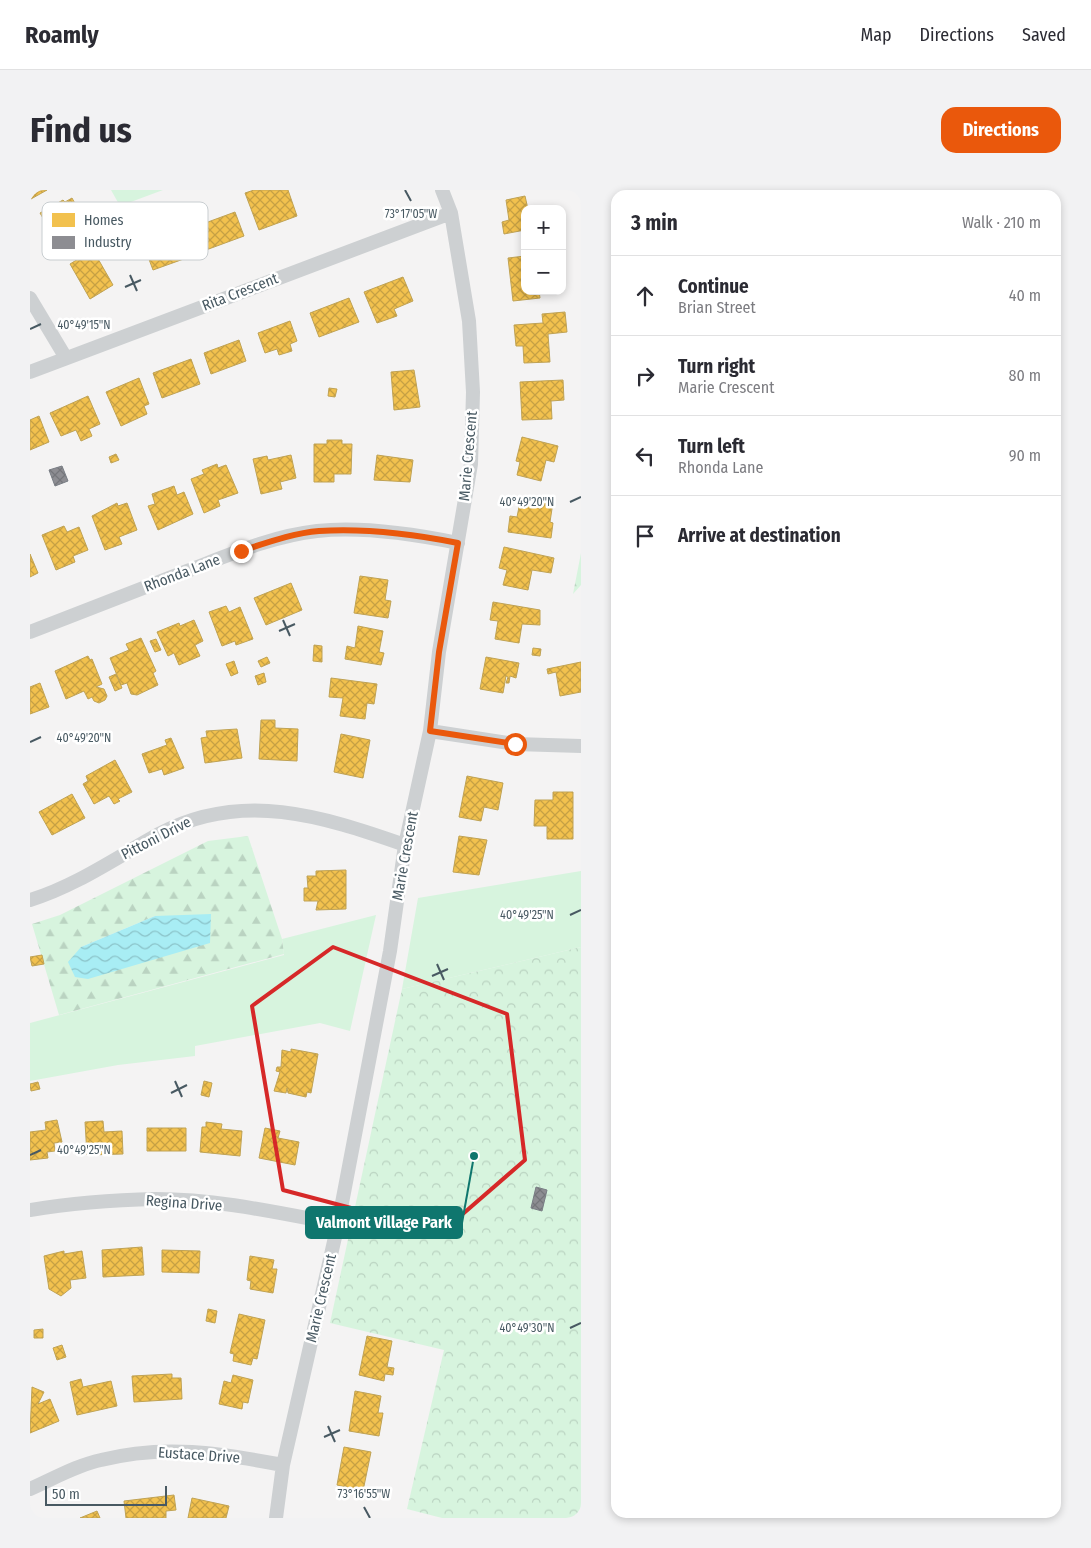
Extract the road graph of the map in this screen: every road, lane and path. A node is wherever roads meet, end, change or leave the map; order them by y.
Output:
1 (442, 190) edge
2 (451, 213) junction
3 (30, 298) edge
4 (66, 358) junction
5 (30, 372) edge
6 (458, 543) junction
7 (30, 632) edge
8 (430, 731) junction
9 (581, 746) edge
10 (405, 845) junction
11 (30, 900) edge
12 (30, 1210) edge
13 (338, 1224) junction
14 (283, 1465) junction
15 (30, 1489) edge
16 (276, 1518) edge

1 - 2 street, Marie Crescent
2 - 4 street, Rita Crescent
2 - 6 street, Marie Crescent
3 - 4 street
4 - 5 street, Rita Crescent
6 - 7 street, Rhonda Lane
6 - 8 street, Marie Crescent
8 - 9 street
8 - 10 street, Marie Crescent
10 - 11 street, Pittoni Drive
10 - 13 street, Marie Crescent
12 - 13 street, Regina Drive
13 - 14 street, Marie Crescent
14 - 15 street, Eustace Drive
14 - 16 street, Marie Crescent

